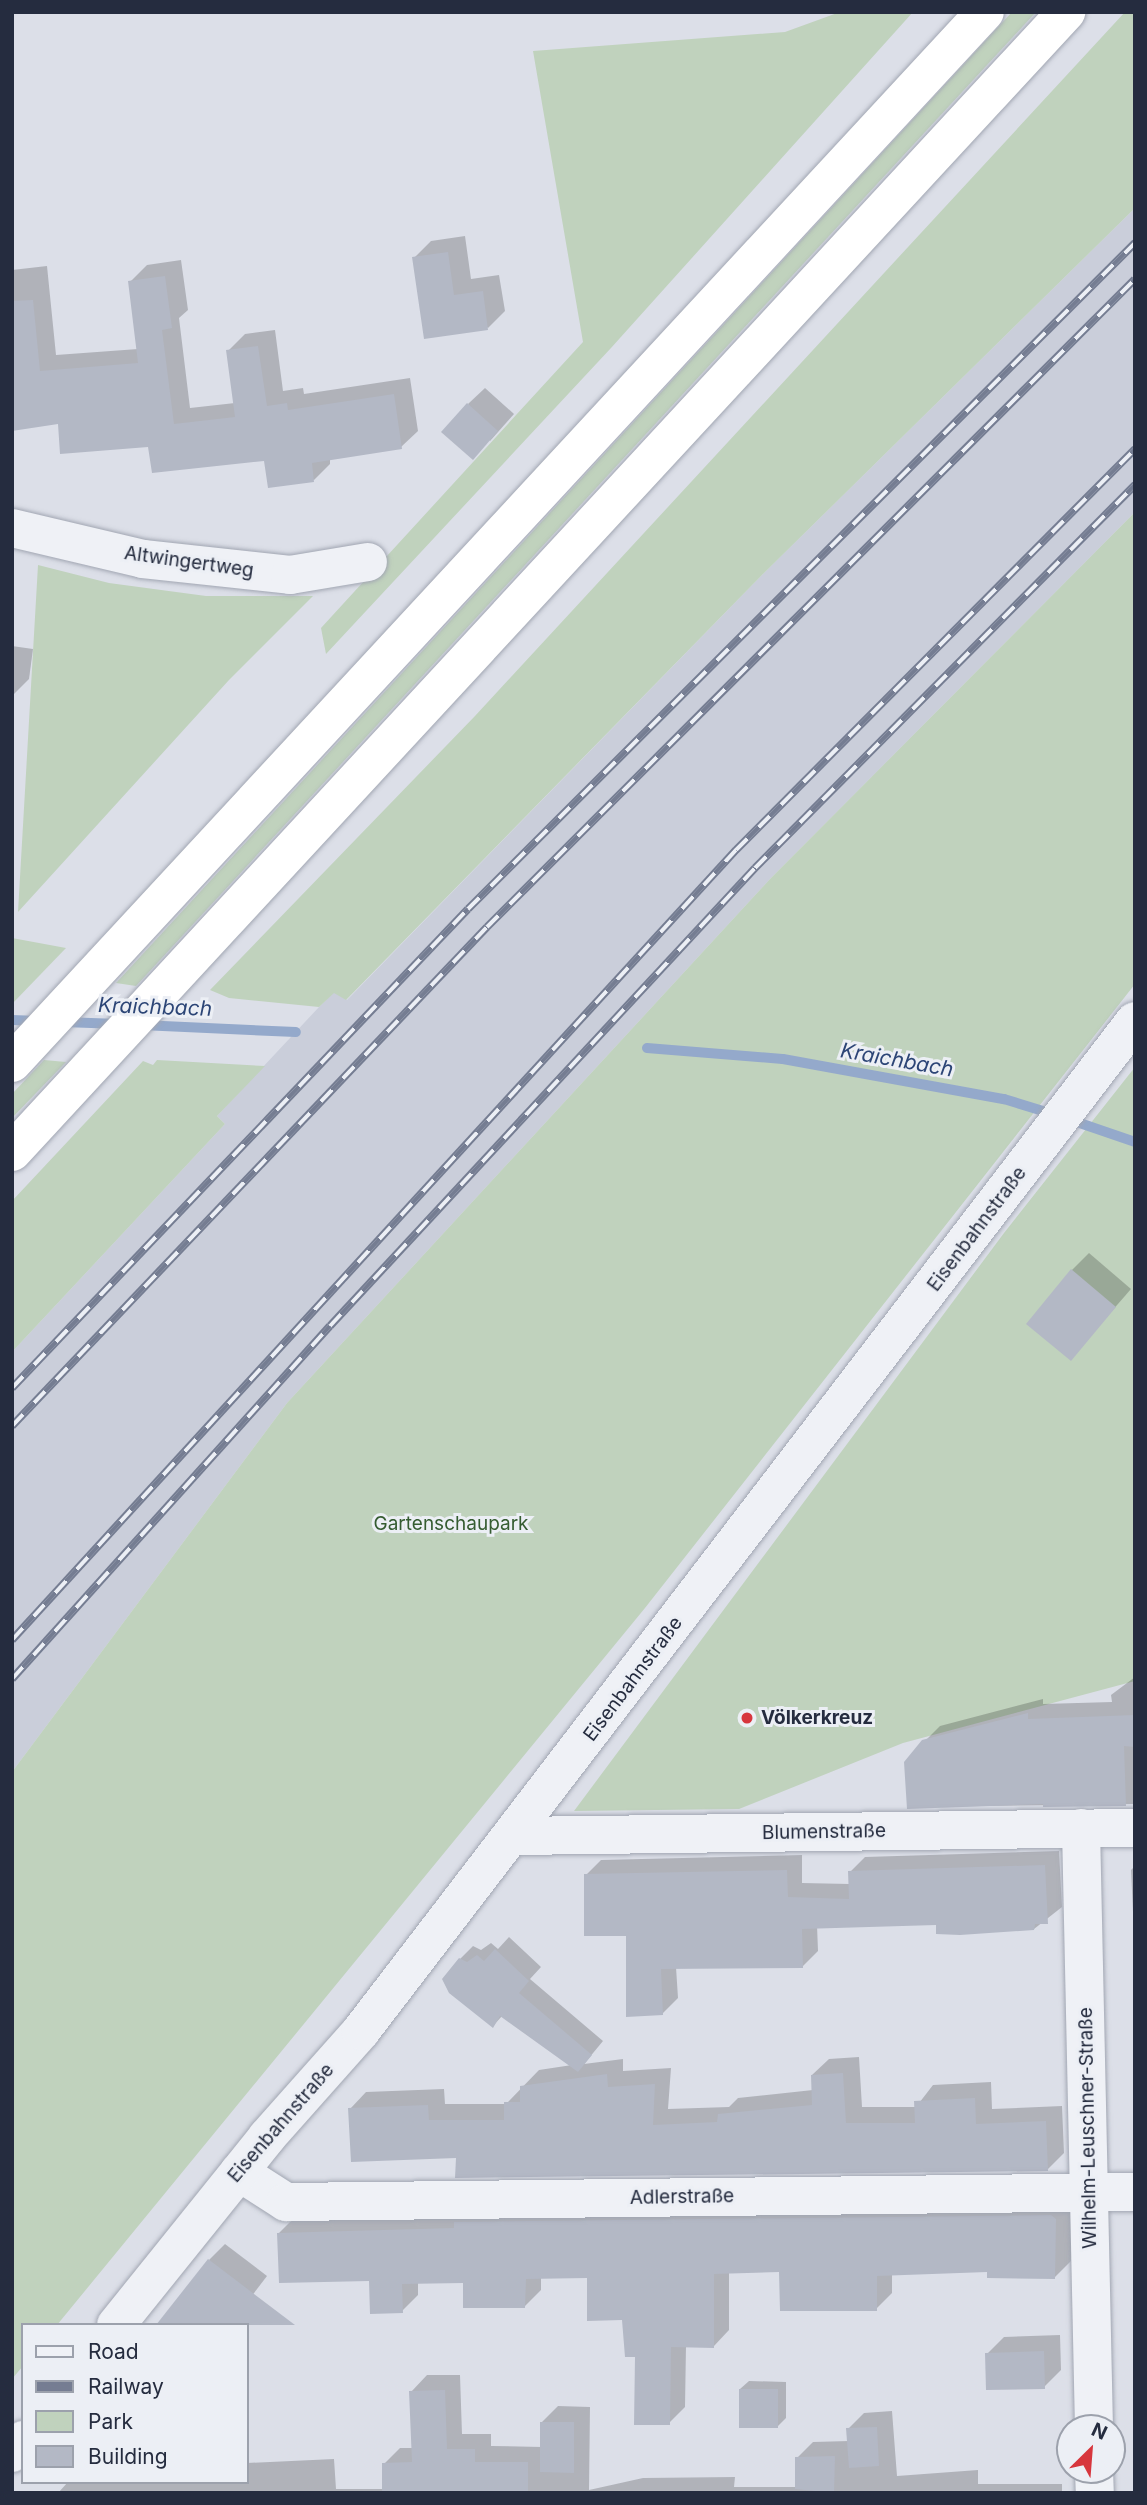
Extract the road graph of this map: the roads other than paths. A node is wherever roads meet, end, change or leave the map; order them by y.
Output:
1 (985, 12) edge
2 (1065, 16) edge
3 (12, 528) edge
4 (368, 562) dead end
5 (1135, 1021) edge
6 (13, 1062) edge
7 (12, 1152) edge
8 (1080, 1828) junction
9 (1135, 1828) edge
10 (514, 1836) junction
11 (239, 2172) junction
12 (1090, 2192) junction
13 (1135, 2192) edge
14 (118, 2323) edge
15 (1094, 2414) edge

1 - 6 highway
2 - 7 highway
3 - 4 street, Altwingertweg
5 - 10 street, Eisenbahnstraße
8 - 9 street, Blumenstraße
8 - 10 street, Blumenstraße
8 - 12 street, Wilhelm-Leuschner-Straße
10 - 11 street, Eisenbahnstraße
11 - 12 street, Adlerstraße
11 - 14 street, Eisenbahnstraße
12 - 13 street, Adlerstraße
12 - 15 street, Wilhelm-Leuschner-Straße

